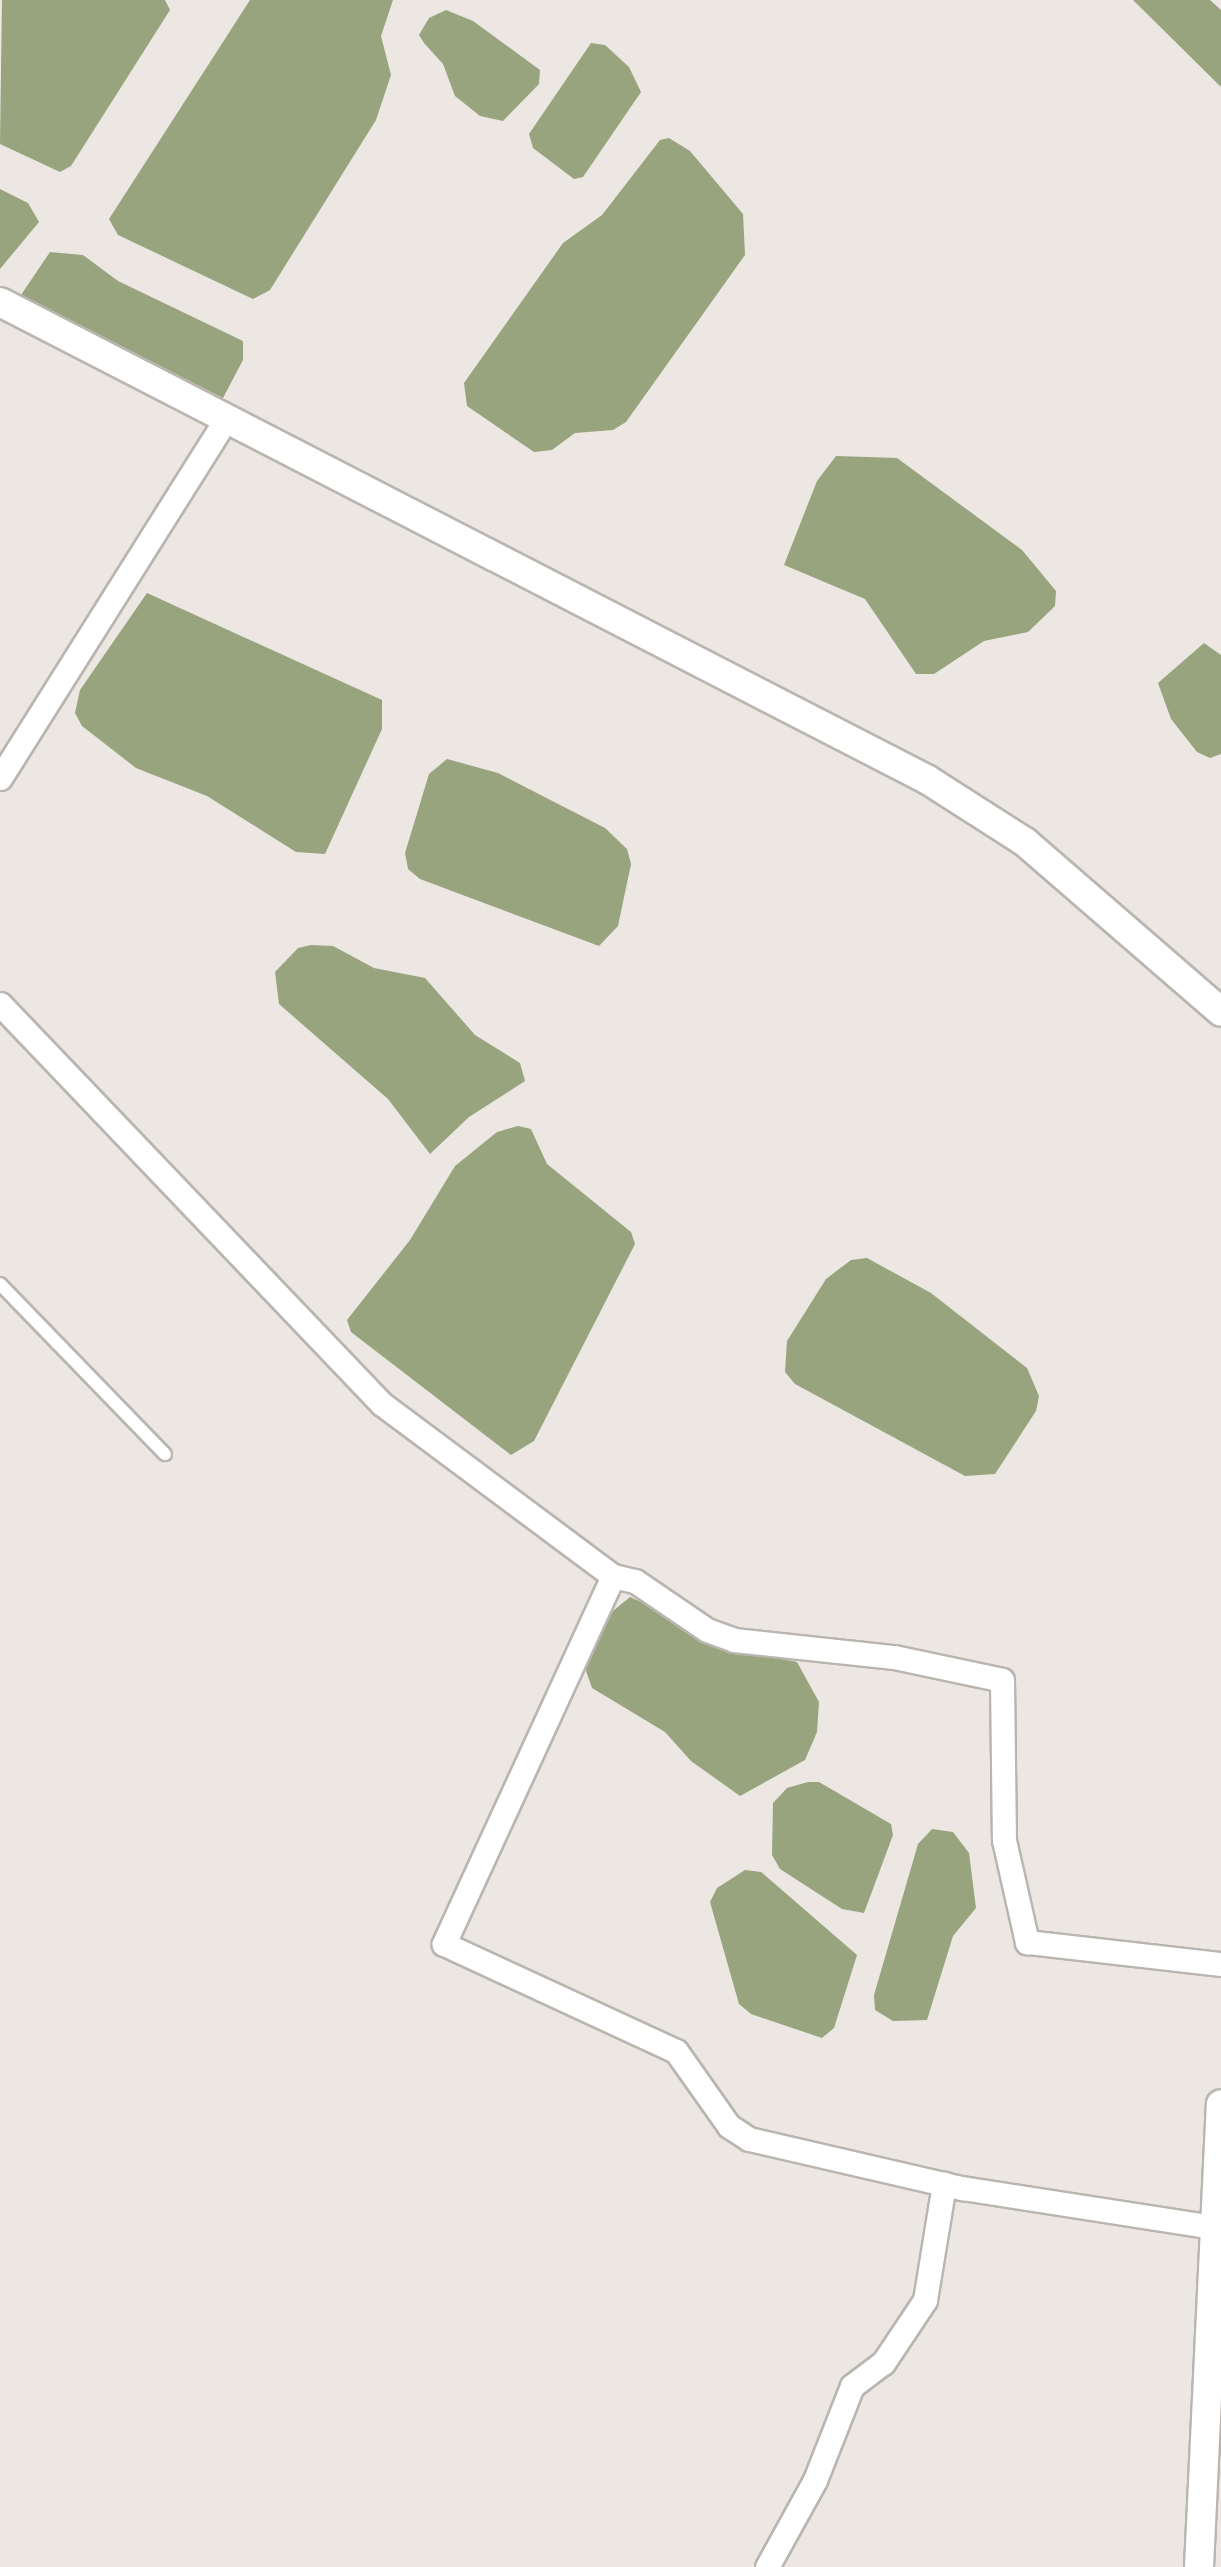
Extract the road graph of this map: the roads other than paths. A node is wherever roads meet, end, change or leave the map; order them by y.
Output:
1 (0, 302) edge
2 (225, 421) junction
3 (0, 778) edge
4 (0, 1004) edge
5 (1221, 1012) edge
6 (0, 1284) edge
7 (165, 1454) dead end
8 (613, 1576) junction
9 (1221, 1964) edge
10 (1221, 2105) edge
11 (944, 2184) junction
12 (1214, 2227) junction
13 (1216, 2306) edge
14 (767, 2567) edge
15 (1199, 2567) edge

1 - 2 street
2 - 3 street
2 - 5 street
4 - 8 street
6 - 7 lane
8 - 9 street
8 - 11 street
10 - 12 street
11 - 12 street
11 - 14 street
12 - 13 street
13 - 15 street

